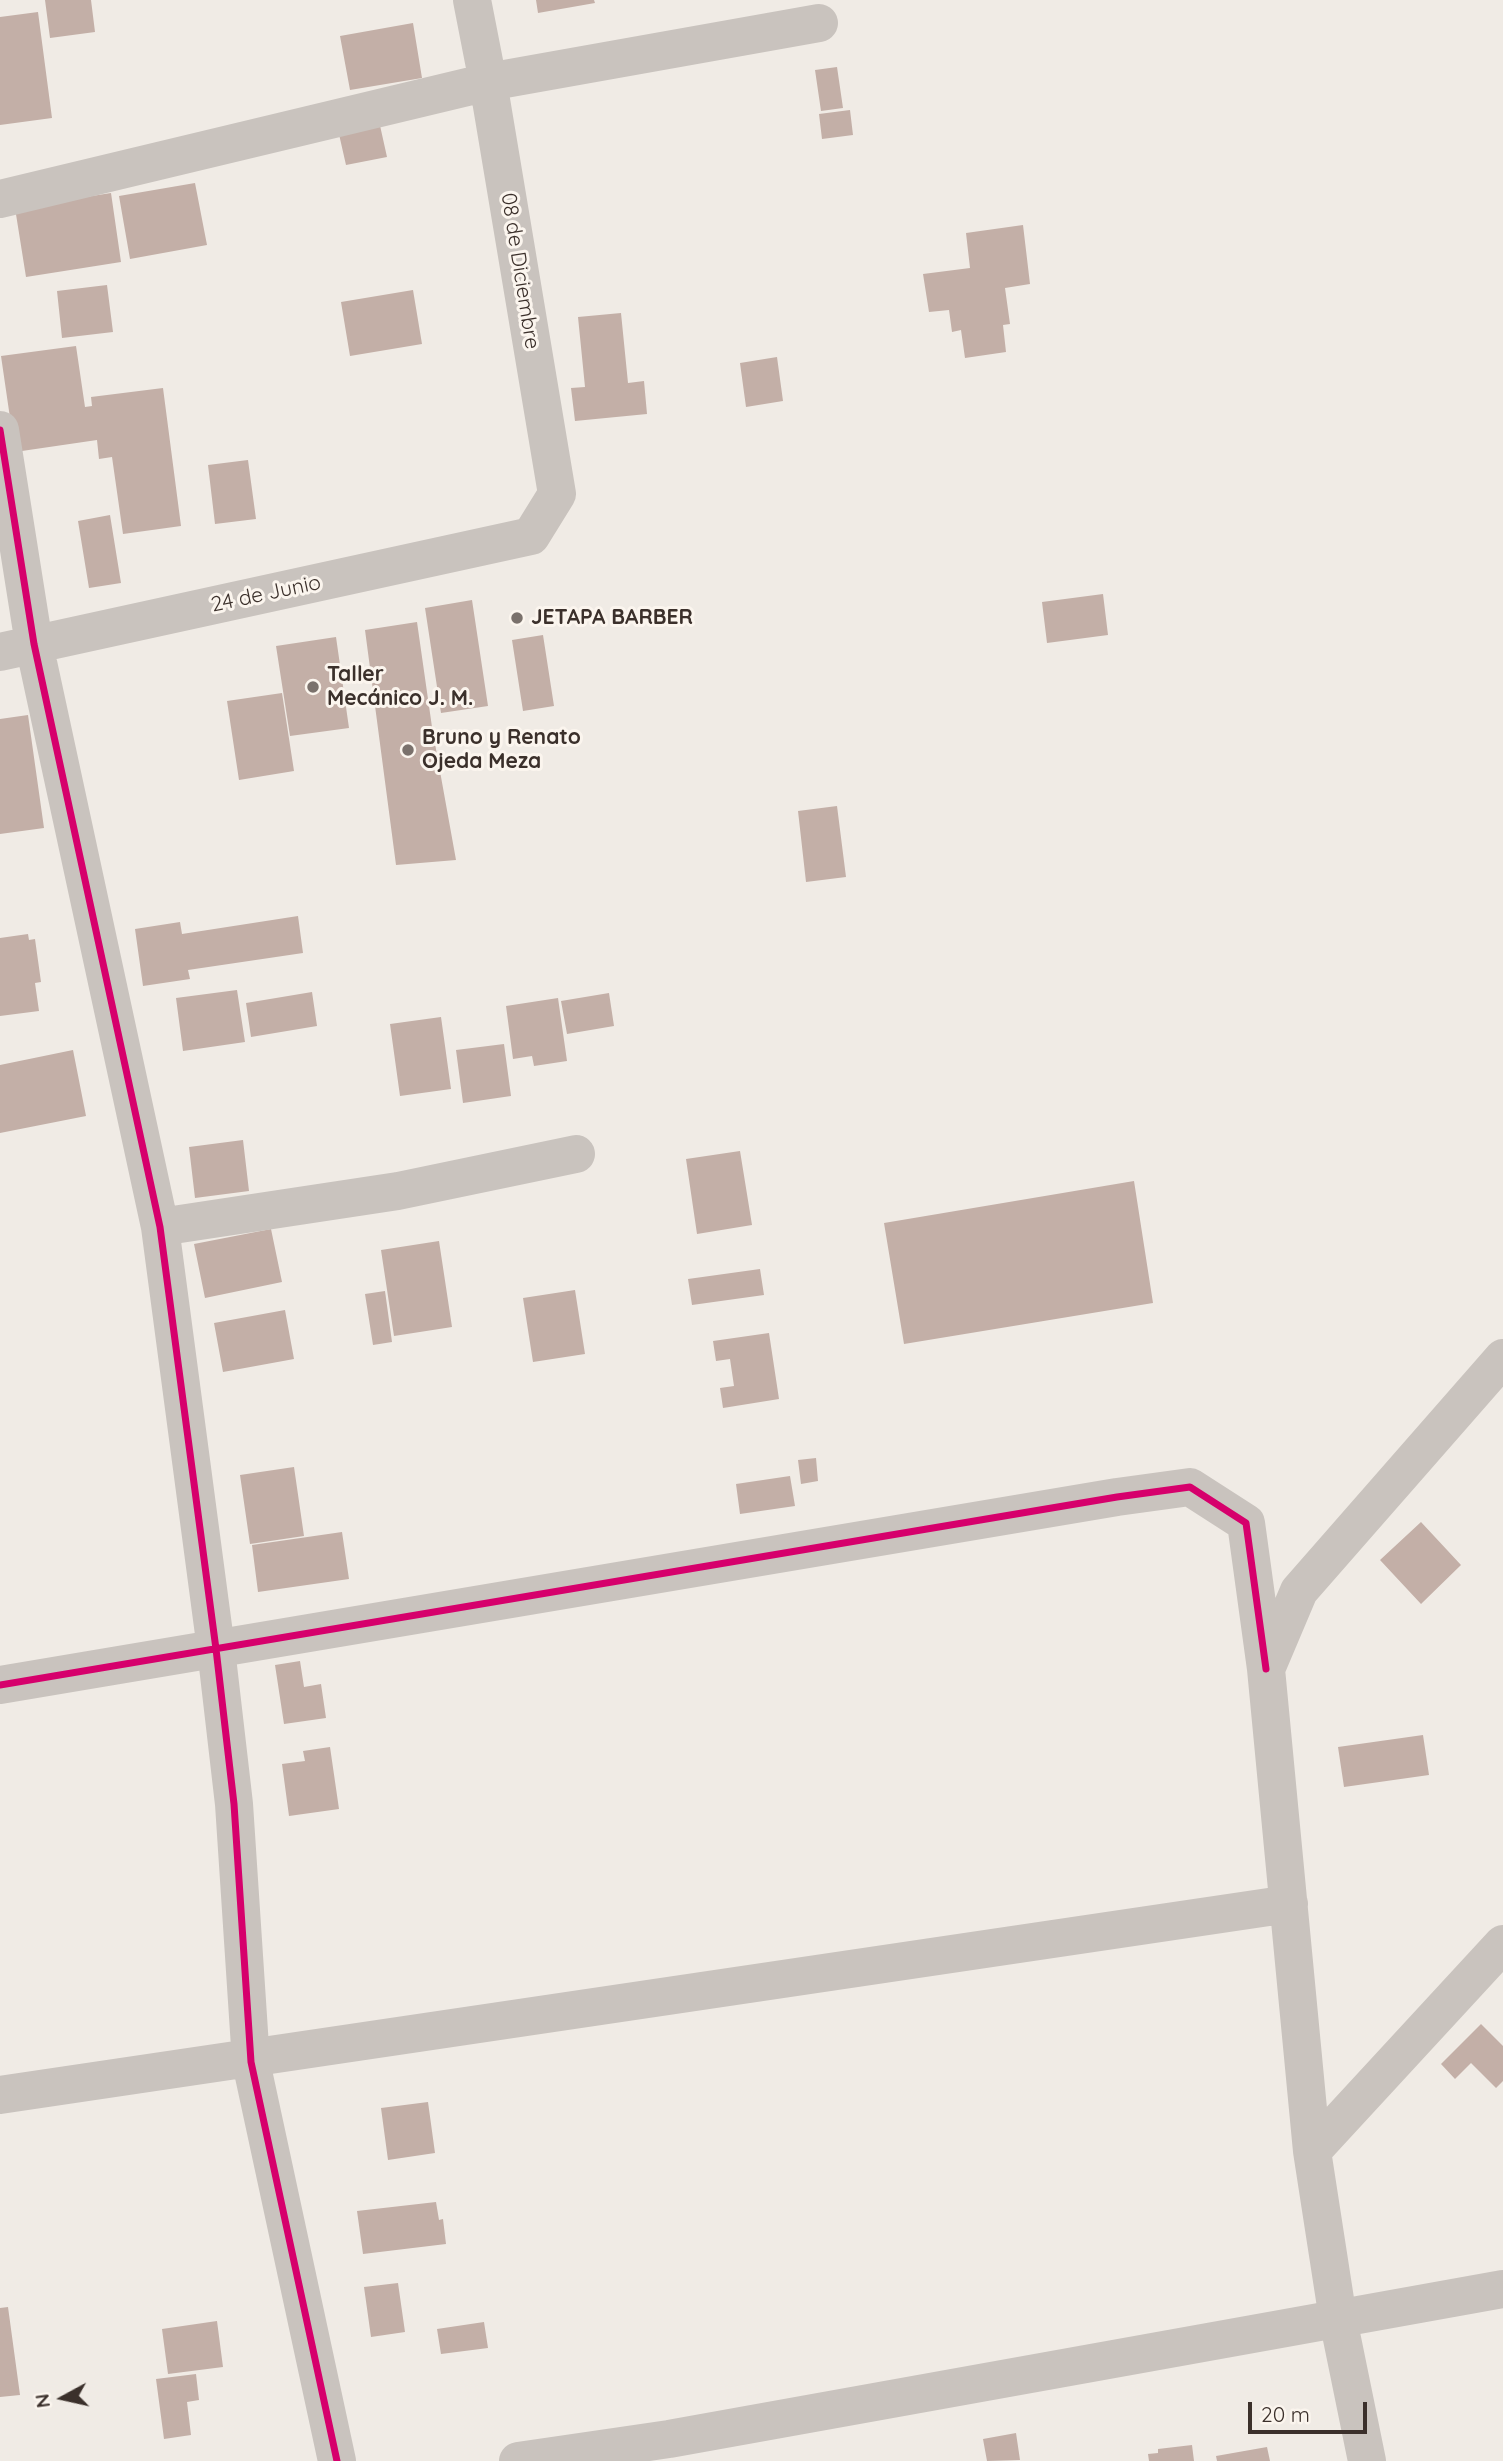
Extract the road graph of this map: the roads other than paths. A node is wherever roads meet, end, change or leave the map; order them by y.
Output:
1 (472, 0) edge
2 (819, 23) dead end
3 (488, 82) junction
4 (0, 199) edge
5 (0, 430) edge
6 (531, 536) joint
7 (17, 648) edge
8 (576, 1154) dead end
9 (160, 1227) junction
10 (1503, 1358) edge
11 (216, 1649) junction
12 (1266, 1669) junction
13 (0, 1685) edge
14 (1289, 1904) junction
15 (1503, 1944) edge
16 (250, 2058) junction
17 (0, 2095) edge
18 (1312, 2151) junction
19 (1503, 2289) edge
20 (1338, 2319) junction
21 (337, 2461) edge
22 (518, 2461) edge
23 (1367, 2461) edge

1 - 3 street, 08 de Diciembre
2 - 3 street
3 - 4 street
3 - 6 street, 08 de Diciembre
5 - 7 street
6 - 7 street, 24 de Junio
7 - 9 street
8 - 9 street
9 - 11 street
10 - 12 street
11 - 12 street
11 - 13 street
11 - 16 street
12 - 14 street
14 - 16 street
14 - 18 street
15 - 18 street
16 - 17 street
16 - 21 street
18 - 20 street
19 - 20 street
20 - 22 street
20 - 23 street

